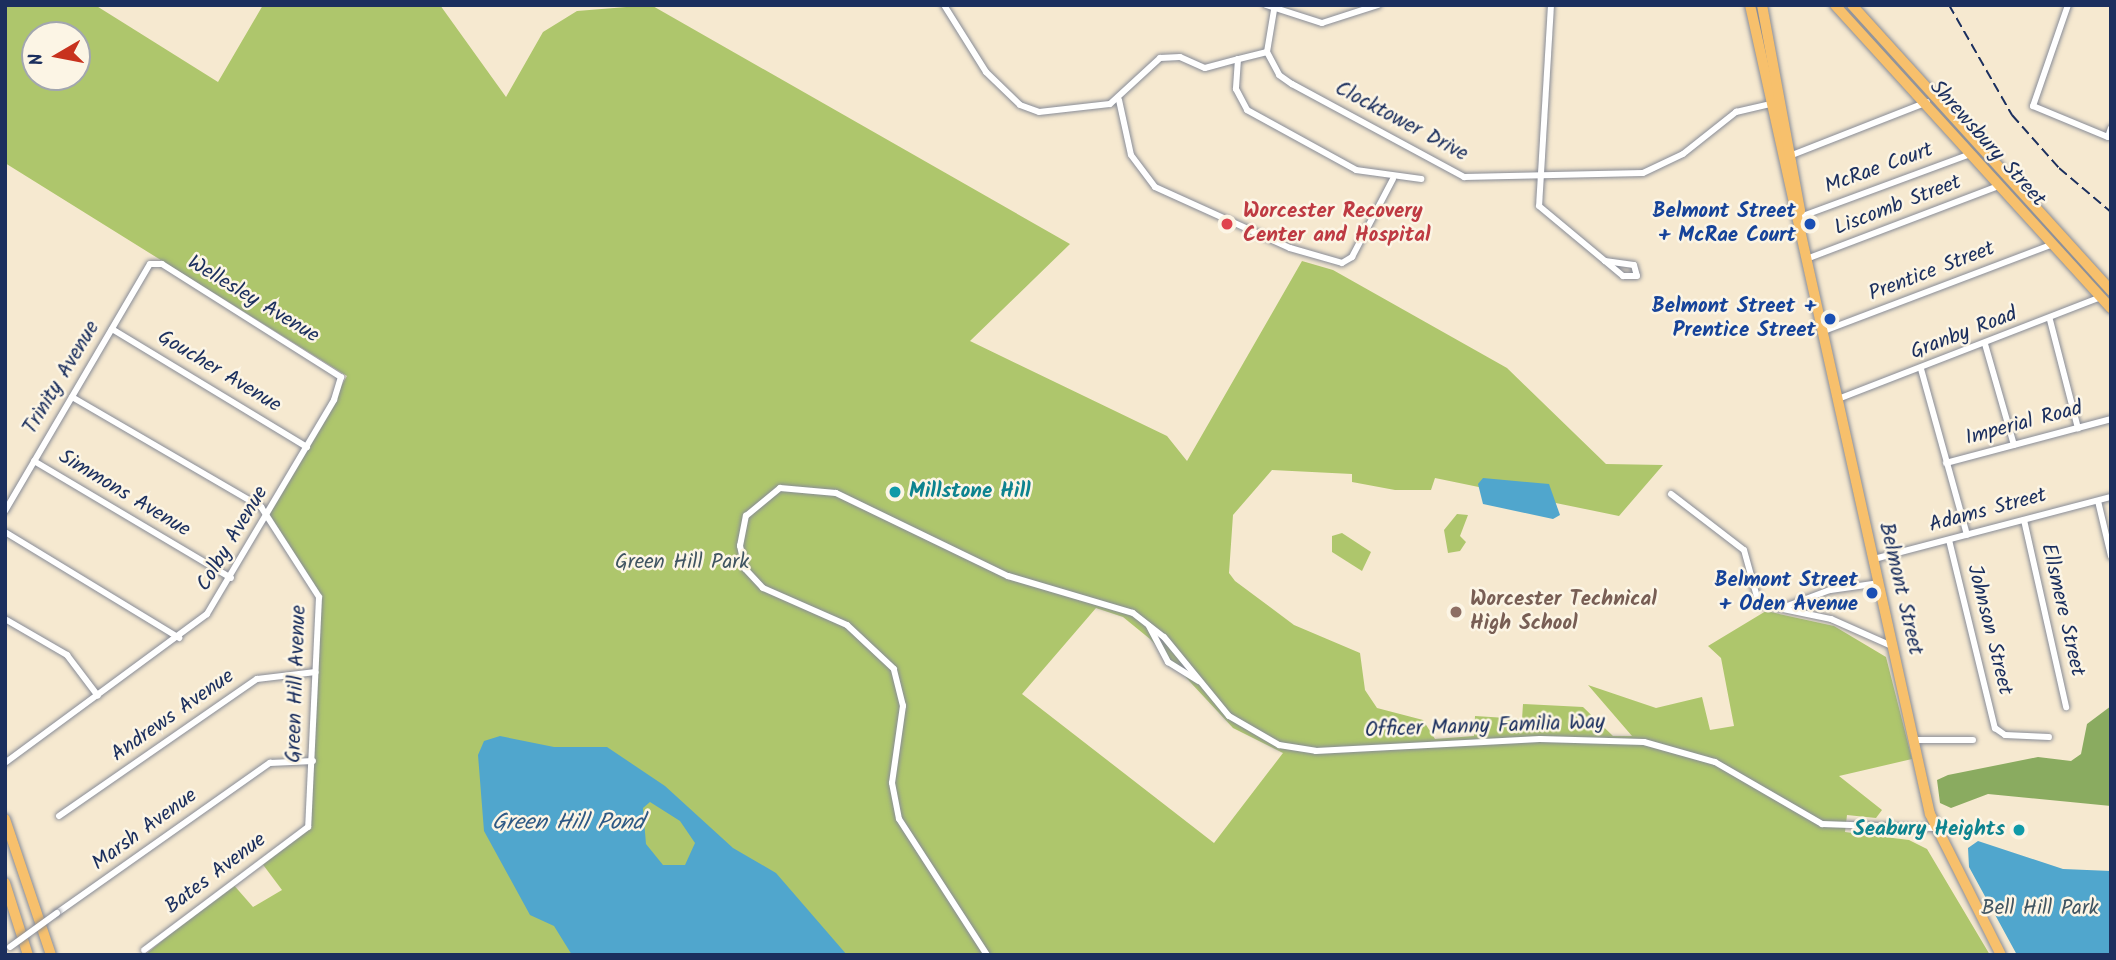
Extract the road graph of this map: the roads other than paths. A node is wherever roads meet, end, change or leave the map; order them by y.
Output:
1 (944, 5) edge
2 (1266, 5) edge
3 (1378, 5) edge
4 (1551, 5) edge
5 (1750, 5) edge
6 (1762, 5) edge
7 (1835, 5) edge
8 (1852, 5) edge
9 (2068, 5) edge
10 (1274, 10) junction
11 (1267, 52) junction
12 (1238, 59) junction
13 (1934, 96) junction
14 (1119, 100) junction
15 (1776, 103) junction
16 (1924, 104) junction
17 (2111, 128) edge
18 (1970, 153) junction
19 (1792, 156) junction
20 (1538, 176) junction
21 (1421, 179) dead end
22 (1393, 180) junction
23 (1999, 187) junction
24 (1800, 217) junction
25 (2053, 244) junction
26 (1809, 258) junction
27 (1605, 261) junction
28 (151, 264) joint
29 (2111, 291) edge
30 (2101, 298) junction
31 (2111, 308) edge
32 (2050, 320) junction
33 (112, 329) junction
34 (1824, 331) junction
35 (1985, 344) junction
36 (1921, 369) junction
37 (335, 372) joint
38 (72, 397) junction
39 (1838, 399) junction
40 (2111, 419) edge
41 (2078, 428) junction
42 (2014, 445) junction
43 (307, 447) junction
44 (34, 461) junction
45 (1946, 463) junction
46 (1671, 494) dead end
47 (2111, 497) edge
48 (2098, 500) junction
49 (5, 511) edge
50 (267, 516) junction
51 (2024, 520) junction
52 (5, 532) edge
53 (1967, 535) junction
54 (1949, 540) junction
55 (2111, 556) edge
56 (1874, 559) junction
57 (232, 578) junction
58 (1879, 583) junction
59 (1782, 608) junction
60 (5, 619) edge
61 (1145, 620) junction
62 (179, 638) junction
63 (1894, 647) junction
64 (316, 672) junction
65 (1207, 690) junction
66 (97, 696) junction
67 (2066, 707) dead end
68 (2049, 737) dead end
69 (1914, 740) junction
70 (1973, 740) dead end
71 (313, 761) junction
72 (5, 763) edge
73 (59, 816) dead end
74 (5, 819) edge
75 (308, 827) joint
76 (1934, 828) junction
77 (5, 883) edge
78 (8, 948) edge
79 (144, 950) dead end
80 (29, 955) edge
81 (51, 955) edge
82 (987, 955) edge
83 (2001, 955) edge

1 - 14 street
2 - 10 street
3 - 10 street
4 - 20 street
5 - 15 highway, Belmont Street
6 - 15 highway, Belmont Street
7 - 16 main road, Shrewsbury Street
8 - 13 main road, Shrewsbury Street
9 - 17 street
10 - 11 street
11 - 12 street
11 - 20 street, Clocktower Drive
12 - 14 street
12 - 22 street
13 - 16 street
13 - 29 main road, Shrewsbury Street
14 - 22 street
15 - 19 highway, Belmont Street
15 - 20 street, Clocktower Drive
15 - 24 highway, Belmont Street
16 - 18 main road, Shrewsbury Street
16 - 19 street
18 - 23 main road, Shrewsbury Street
18 - 24 street, McRae Court
19 - 24 highway, Belmont Street
20 - 27 street
21 - 22 street
23 - 25 main road, Shrewsbury Street
23 - 26 street, Liscomb Street
24 - 26 highway, Belmont Street
25 - 30 main road, Shrewsbury Street
25 - 34 street, Prentice Street
26 - 34 highway, Belmont Street
27 - 27 street
28 - 33 street, Trinity Avenue
28 - 37 street, Wellesley Avenue
30 - 31 main road, Shrewsbury Street
30 - 32 street, Granby Road
32 - 35 street, Granby Road
32 - 41 street
33 - 38 street, Trinity Avenue
33 - 43 street, Goucher Avenue
34 - 39 highway, Belmont Street
35 - 36 street, Granby Road
35 - 42 street
36 - 39 street, Granby Road
36 - 45 street
37 - 43 street, Colby Avenue
38 - 44 street, Trinity Avenue
38 - 50 street, Green Hill Avenue
39 - 56 highway, Belmont Street
40 - 41 street, Imperial Road
41 - 42 street, Imperial Road
42 - 45 street, Imperial Road
43 - 50 street, Colby Avenue
44 - 49 street, Trinity Avenue
44 - 57 street, Simmons Avenue
45 - 53 street
46 - 59 street
47 - 48 street, Adams Street
48 - 51 street, Adams Street
48 - 55 street
50 - 57 street, Colby Avenue
50 - 64 street, Green Hill Avenue
51 - 53 street, Adams Street
51 - 67 street, Ellsmere Street
52 - 62 street
53 - 54 street, Adams Street
54 - 56 street, Adams Street
54 - 68 street, Johnson Street
56 - 58 highway, Belmont Street
57 - 62 street, Colby Avenue
58 - 59 street
58 - 63 highway, Belmont Street
59 - 63 street
60 - 66 street
61 - 65 street, Officer Manny Familia Way
61 - 65 street, Officer Manny Familia Way
61 - 82 street, Officer Manny Familia Way
62 - 66 street, Colby Avenue
63 - 69 highway, Belmont Street
64 - 71 street, Green Hill Avenue
64 - 73 street, Andrews Avenue
65 - 76 street, Officer Manny Familia Way
66 - 72 street, Colby Avenue
69 - 70 street
69 - 76 highway, Belmont Street
71 - 75 street, Green Hill Avenue
71 - 78 street, Marsh Avenue, bridge
74 - 81 highway
75 - 79 street, Bates Avenue
76 - 83 highway, Belmont Street
77 - 80 highway

